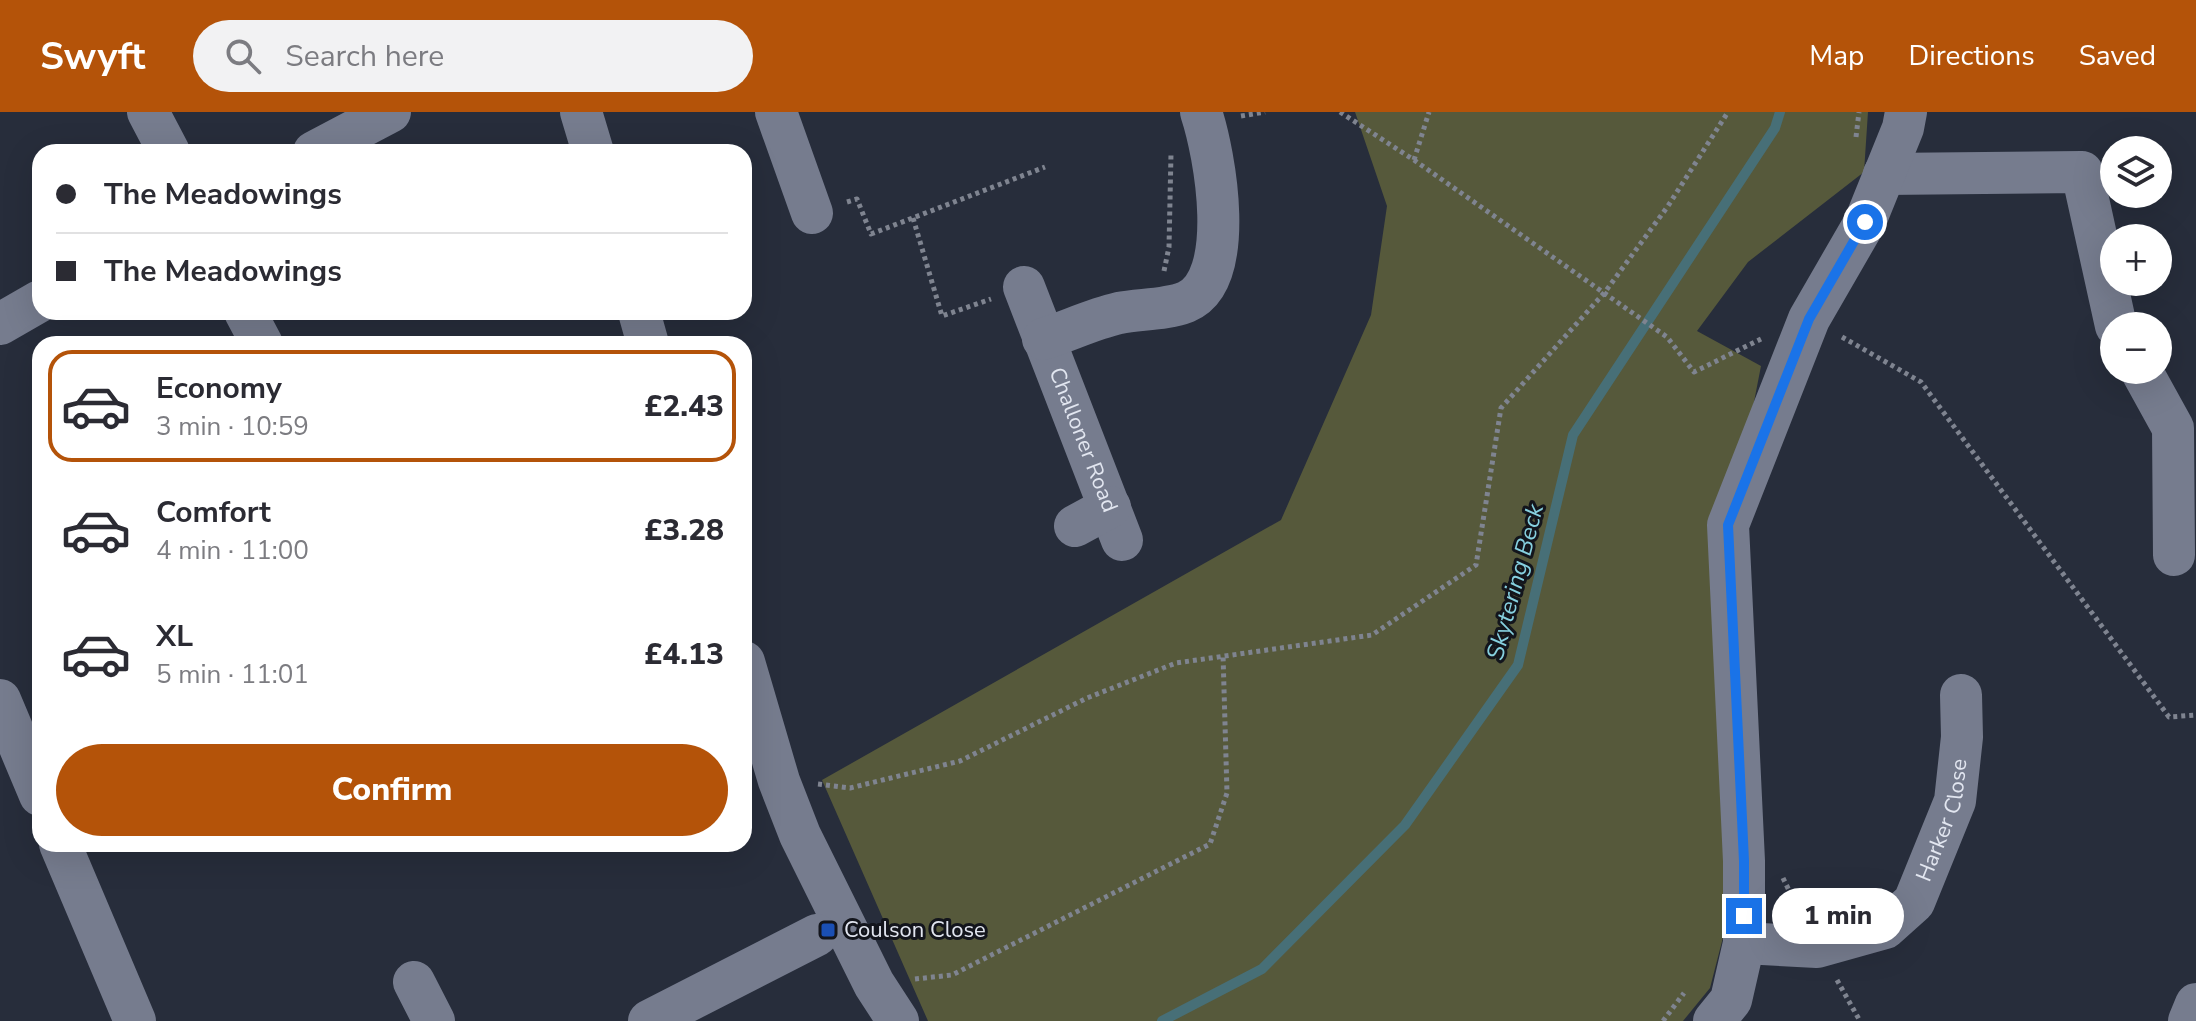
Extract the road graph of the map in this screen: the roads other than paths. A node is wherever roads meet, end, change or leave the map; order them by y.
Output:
1 (148, 112) edge
2 (390, 112) edge
3 (581, 112) edge
4 (776, 112) edge
5 (1201, 112) edge
6 (1906, 112) edge
7 (165, 144) edge
8 (329, 144) edge
9 (591, 144) edge
10 (1884, 174) junction
11 (812, 213) road end
12 (1024, 287) road end
13 (32, 306) edge
14 (2113, 312) edge
15 (0, 324) edge
16 (1043, 339) junction
17 (2149, 384) edge
18 (1102, 524) dead end
19 (2174, 555) dead end
20 (752, 689) edge
21 (1961, 695) dead end
22 (0, 700) edge
23 (32, 765) edge
24 (1944, 827) junction
25 (1903, 840) dead end
26 (63, 852) edge
27 (817, 935) dead end
28 (1744, 943) junction
29 (414, 982) dead end
30 (2196, 1004) edge
31 (696, 1010) edge
32 (135, 1021) edge
33 (434, 1021) edge
34 (649, 1021) edge
35 (898, 1021) edge
36 (1714, 1021) edge
37 (2189, 1021) edge

1 - 7 street
2 - 8 street
3 - 9 street
4 - 11 street
5 - 16 street, Challoner Road
6 - 10 street
10 - 14 street
10 - 28 street
12 - 16 street, Challoner Road
13 - 15 street
16 - 18 street, Challoner Road
17 - 19 street
20 - 35 street
21 - 24 street, Harker Close
22 - 23 street
24 - 25 street
24 - 28 street, Harker Close
26 - 32 street
27 - 31 street
28 - 36 street
29 - 33 street
30 - 37 street
31 - 34 street

